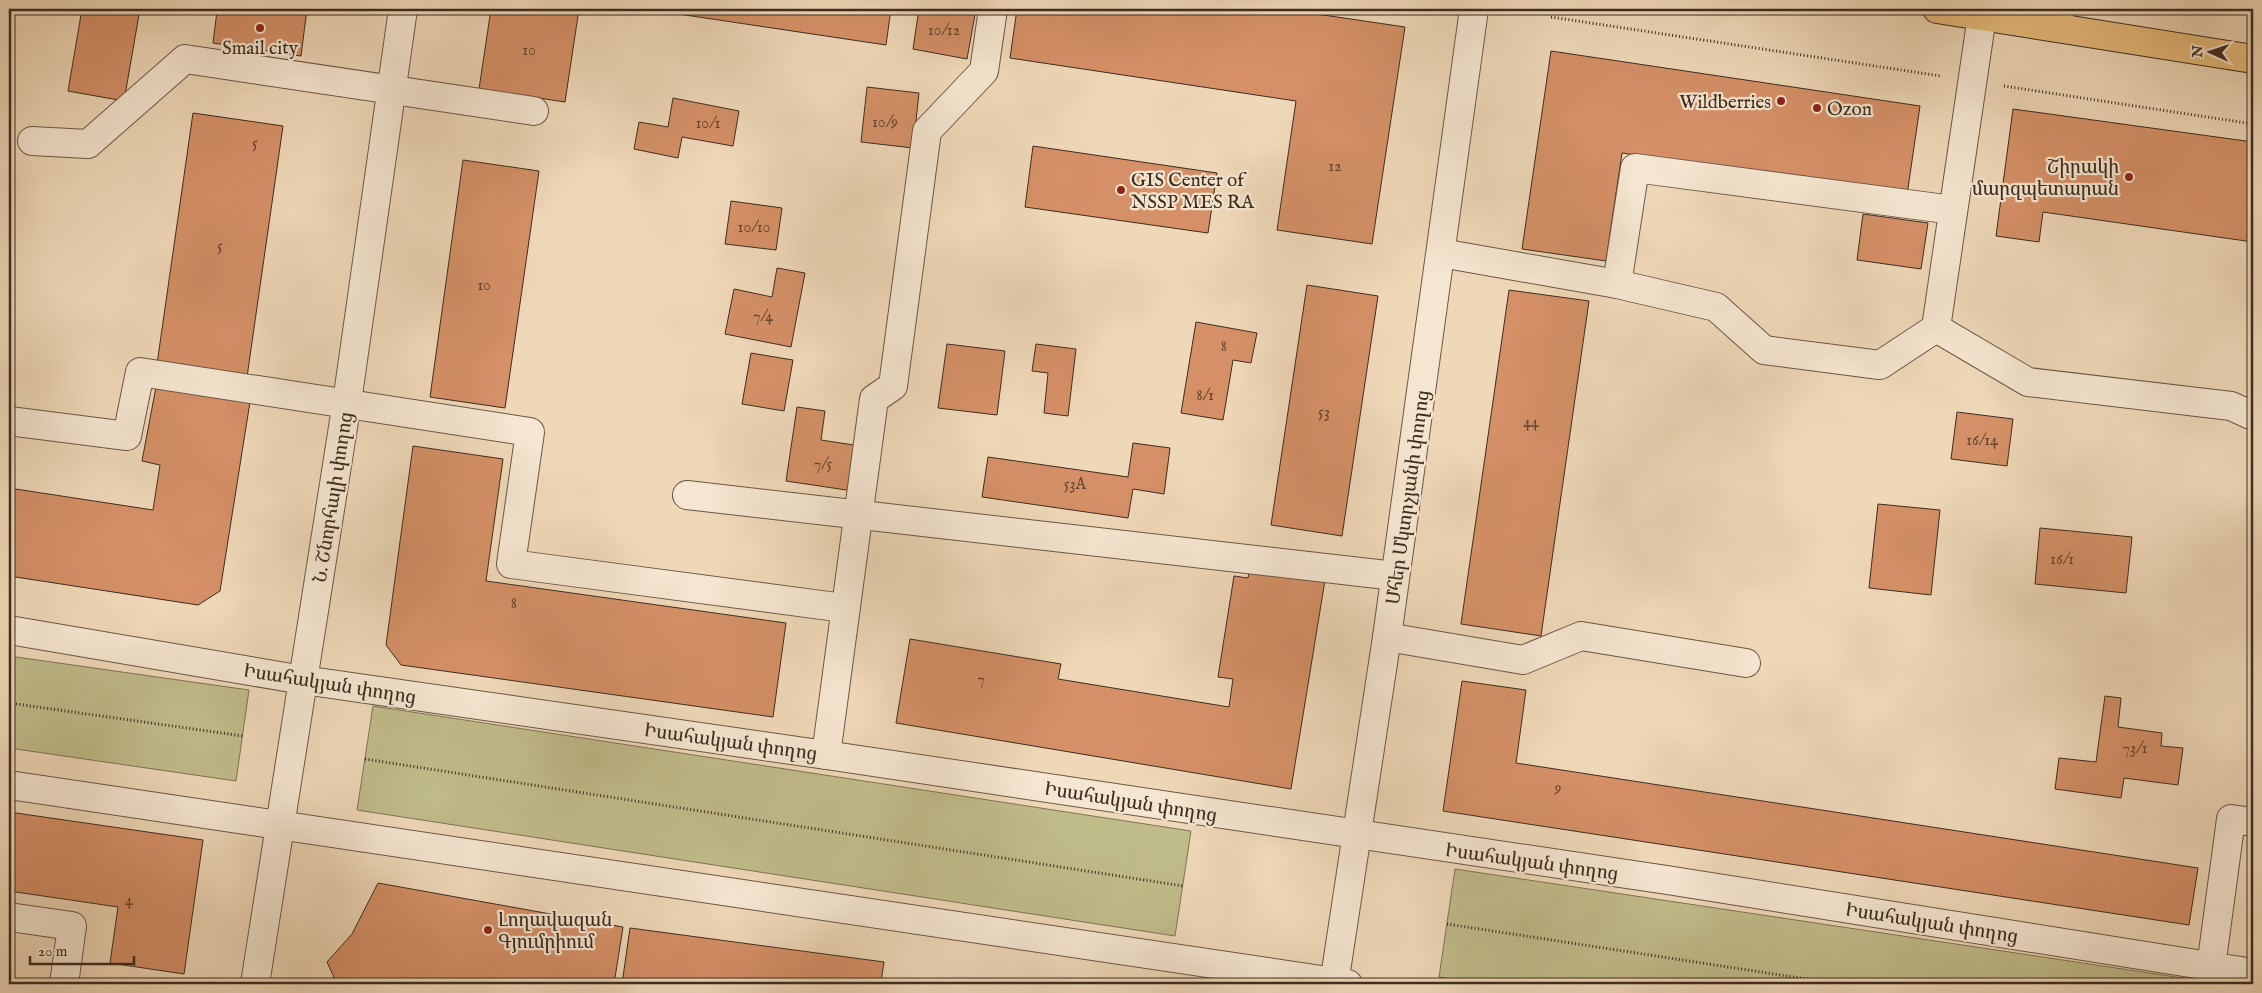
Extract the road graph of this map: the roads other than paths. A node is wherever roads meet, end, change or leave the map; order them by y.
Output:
1 (403, 9) edge
2 (993, 9) edge
3 (1474, 9) edge
4 (1937, 9) edge
5 (1982, 16) junction
6 (2059, 18) edge
7 (2253, 58) edge
8 (391, 89) junction
9 (534, 111) dead end
10 (32, 141) dead end
11 (1953, 210) junction
12 (1440, 253) junction
13 (1617, 284) junction
14 (1936, 328) junction
15 (347, 402) junction
16 (2253, 416) edge
17 (9, 421) edge
18 (687, 495) dead end
19 (858, 514) junction
20 (1395, 576) junction
21 (844, 608) junction
22 (9, 630) edge
23 (1387, 637) junction
24 (1746, 664) dead end
25 (303, 680) junction
26 (826, 755) junction
27 (9, 785) edge
28 (2253, 822) edge
29 (280, 824) junction
30 (1357, 836) junction
31 (9, 917) edge
32 (2211, 967) junction
33 (2253, 973) edge
34 (64, 984) edge
35 (255, 984) edge
36 (1339, 984) edge

1 - 8 street, Ն. Շնորհալի փողոց
2 - 19 street
3 - 12 street, Մհեր Մկտրչյանի փողոց
4 - 5 highway
5 - 6 highway
5 - 11 street
6 - 7 highway
8 - 9 street
8 - 10 street
8 - 15 street, Ն. Շնորհալի փողոց
11 - 13 street
11 - 14 street
12 - 13 street
12 - 20 street, Մհեր Մկտրչյանի փողոց
13 - 14 street
14 - 16 street
15 - 17 street
15 - 21 street
15 - 25 street, Ն. Շնորհալի փողոց
18 - 19 street
19 - 20 street
19 - 21 street
20 - 23 street, Մհեր Մկտրչյանի փողոց
21 - 26 street
22 - 25 street, Իսահակյան փողոց
23 - 24 street
23 - 30 street, Մհեր Մկտրչյանի փողոց
25 - 26 street, Իսահակյան փողոց
25 - 29 street, Ն. Շնորհալի փողոց
26 - 30 street, Իսահակյան փողոց
27 - 29 street
28 - 32 street
29 - 35 street, Ն. Շնորհալի փողոց
29 - 36 street
30 - 32 street, Իսահակյան փողոց
30 - 36 street, Մհեր Մկտրչյանի փողոց
31 - 34 street
32 - 33 street, Իսահակյան փողոց

